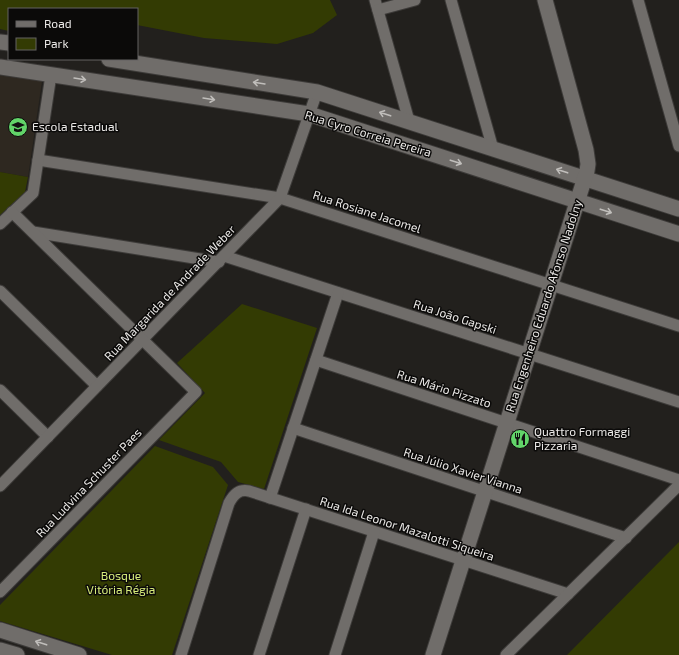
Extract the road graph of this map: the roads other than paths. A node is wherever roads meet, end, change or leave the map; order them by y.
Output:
1 (415, 0) edge
2 (451, 0) edge
3 (545, 0) edge
4 (638, 0) edge
5 (376, 5) edge
6 (115, 60) edge
7 (0, 67) edge
8 (51, 75) junction
9 (317, 92) junction
10 (309, 114) junction
11 (409, 121) junction
12 (679, 146) edge
13 (493, 149) junction
14 (38, 160) junction
15 (585, 178) junction
16 (280, 198) junction
17 (578, 202) junction
18 (679, 209) edge
19 (12, 212) junction
20 (0, 224) edge
21 (33, 232) junction
22 (679, 234) edge
23 (221, 259) junction
24 (551, 285) junction
25 (0, 291) edge
26 (338, 293) junction
27 (679, 326) edge
28 (143, 340) junction
29 (529, 354) junction
30 (316, 360) junction
31 (97, 386) junction
32 (0, 390) edge
33 (679, 402) edge
34 (507, 423) junction
35 (293, 428) junction
36 (48, 437) junction
37 (679, 480) edge
38 (679, 485) edge
39 (0, 486) edge
40 (485, 492) junction
41 (270, 498) junction
42 (306, 510) junction
43 (374, 532) junction
44 (626, 538) junction
45 (463, 560) junction
46 (0, 592) edge
47 (568, 594) junction
48 (0, 630) edge
49 (0, 650) edge
50 (17, 655) edge
51 (79, 655) edge
52 (181, 655) edge
53 (259, 655) edge
54 (335, 655) edge
55 (433, 655) edge
56 (506, 655) edge

1 - 5 street
2 - 13 street
3 - 15 street, Rua Engenheiro Eduardo Afonso Nadolny
4 - 12 street
5 - 11 street
9 -> 6 street, Rua Cyro Correia Pereira
7 - 8 street, Rua Cyro Correia Pereira
8 -> 10 street, Rua Cyro Correia Pereira
8 - 14 street
9 - 10 street, Rua Margarida de Andrade Weber
11 -> 9 street, Rua Cyro Correia Pereira
10 - 16 street, Rua Margarida de Andrade Weber
10 -> 17 street, Rua Cyro Correia Pereira
11 - 13 street, Rua Cyro Correia Pereira
15 -> 13 street, Rua Cyro Correia Pereira
14 - 16 street, Rua Rosiane Jacomel
14 - 19 street
15 - 17 street, Rua Engenheiro Eduardo Afonso Nadolny
15 - 18 street, Rua Cyro Correia Pereira
16 - 23 street, Rua Margarida de Andrade Weber
16 - 24 street, Rua Rosiane Jacomel
17 -> 22 street, Rua Cyro Correia Pereira
17 - 24 street, Rua Engenheiro Eduardo Afonso Nadolny
19 - 20 street
19 - 21 street
21 - 23 street, Rua João Gapski
21 - 28 street
23 - 26 street, Rua João Gapski
23 - 28 street, Rua Margarida de Andrade Weber
24 - 27 street, Rua Rosiane Jacomel
24 - 29 street, Rua Engenheiro Eduardo Afonso Nadolny
25 - 31 street
26 - 29 street, Rua João Gapski
26 - 30 street
28 - 31 street, Rua Margarida de Andrade Weber
28 - 46 street, Rua Ludvina Schuster Paes
29 - 33 street, Rua João Gapski
29 - 34 street, Rua Engenheiro Eduardo Afonso Nadolny
30 - 34 street, Rua Mário Pizzato
30 - 35 street
31 - 36 street, Rua Margarida de Andrade Weber
32 - 36 street
34 - 37 street, Rua Mário Pizzato
34 - 40 street, Rua Engenheiro Eduardo Afonso Nadolny
35 - 40 street, Rua Júlio Xavier Vianna
35 - 41 street
36 - 39 street, Rua Margarida de Andrade Weber
38 - 44 street
40 - 44 street, Rua Júlio Xavier Vianna
40 - 45 street, Rua Engenheiro Eduardo Afonso Nadolny
41 - 42 street, Rua Ida Leonor Mazalotti Siqueira
41 - 52 street, Rua Ida Leonor Mazalotti Siqueira
42 - 43 street, Rua Ida Leonor Mazalotti Siqueira
42 - 53 street
43 - 45 street, Rua Ida Leonor Mazalotti Siqueira
43 - 54 street
44 - 47 street
45 - 47 street, Rua Ida Leonor Mazalotti Siqueira
45 - 55 street, Rua Engenheiro Eduardo Afonso Nadolny
47 - 56 street
51 -> 48 street
49 - 50 street

